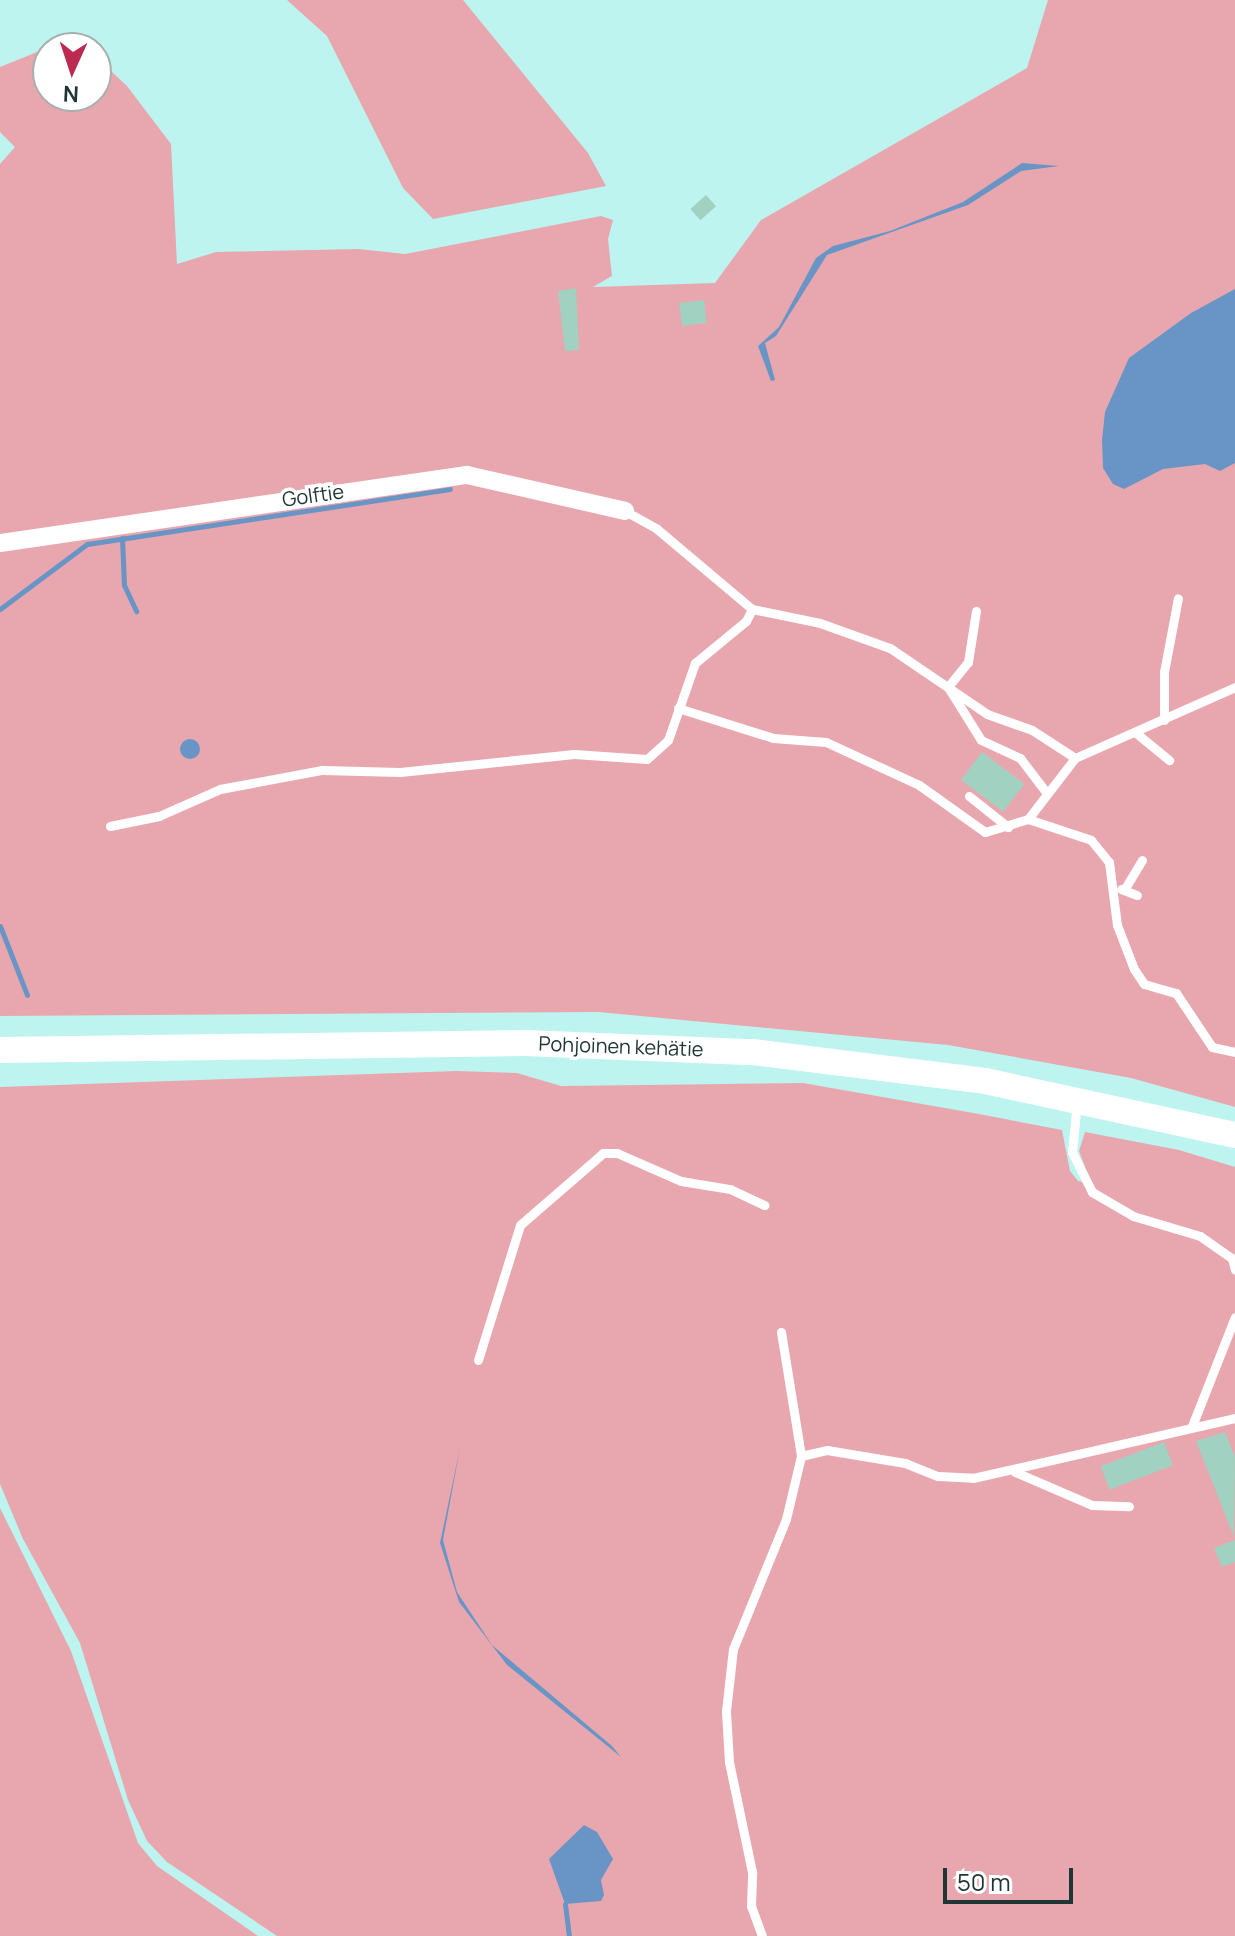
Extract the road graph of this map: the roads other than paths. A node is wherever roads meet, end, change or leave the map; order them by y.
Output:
1 (625, 511) joint
2 (0, 543) edge
3 (1178, 598) dead end
4 (752, 609) junction
5 (976, 611) dead end
6 (948, 687) junction
7 (1235, 687) edge
8 (678, 708) junction
9 (1164, 720) junction
10 (1136, 733) junction
11 (1075, 758) junction
12 (1169, 760) dead end
13 (1046, 792) junction
14 (969, 796) dead end
15 (1028, 819) junction
16 (110, 826) dead end
17 (1008, 827) junction
18 (1142, 860) dead end
19 (1114, 886) junction
20 (1124, 890) junction
21 (1137, 895) dead end
22 (0, 1050) edge
23 (1235, 1052) edge
24 (1077, 1099) junction
25 (1235, 1135) edge
26 (765, 1205) dead end
27 (1235, 1270) edge
28 (1235, 1317) edge
29 (781, 1332) dead end
30 (1231, 1345) edge
31 (478, 1360) dead end
32 (1235, 1418) edge
33 (1192, 1426) junction
34 (801, 1456) junction
35 (1015, 1472) junction
36 (1129, 1506) dead end
37 (762, 1936) edge

1 - 2 street, Golftie
1 - 4 lane
3 - 9 lane
4 - 6 lane
4 - 8 lane
5 - 6 lane
6 - 11 lane
6 - 13 lane
7 - 9 lane
8 - 16 lane
8 - 17 lane
9 - 10 lane
10 - 11 lane
10 - 12 lane
11 - 13 lane
13 - 15 lane
14 - 17 lane
15 - 17 lane
15 - 19 lane
18 - 20 lane
19 - 20 lane
19 - 23 lane
20 - 21 lane
22 - 24 main road, Pohjoinen kehätie
24 - 25 main road, Pohjoinen kehätie
24 - 27 lane
26 - 31 lane
28 - 30 lane
29 - 34 lane
30 - 33 lane
32 - 33 lane
33 - 35 lane
34 - 35 lane
34 - 37 lane
35 - 36 lane

